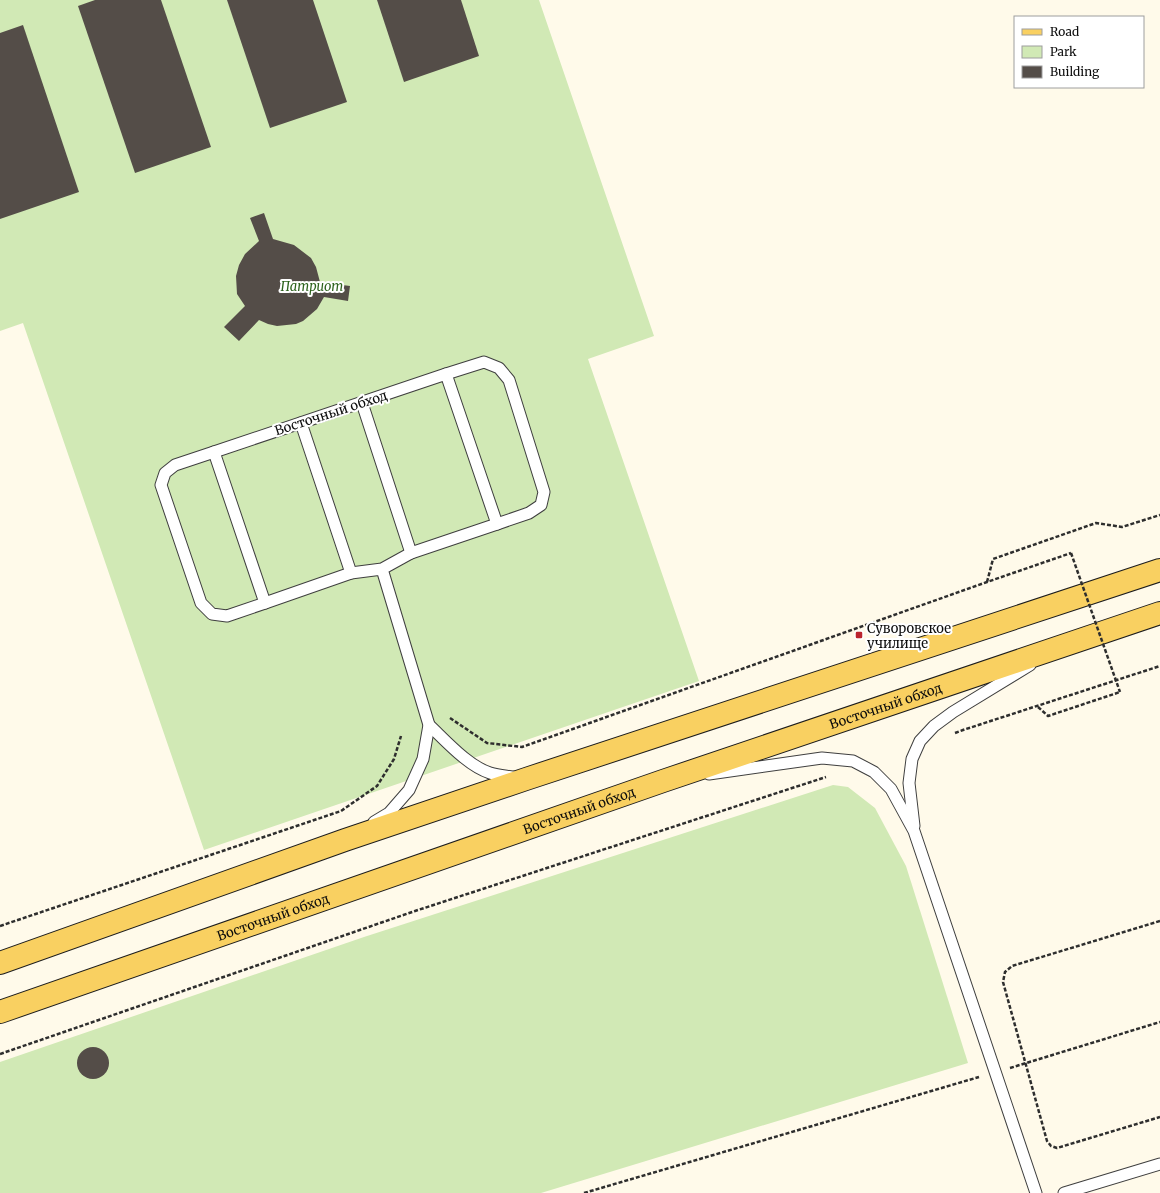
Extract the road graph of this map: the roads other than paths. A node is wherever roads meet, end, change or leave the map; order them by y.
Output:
1 (446, 374) junction
2 (362, 403) junction
3 (301, 423) junction
4 (214, 452) junction
5 (497, 524) junction
6 (411, 552) junction
7 (382, 569) junction
8 (1160, 570) edge
9 (351, 573) junction
10 (265, 603) junction
11 (1160, 613) edge
12 (1060, 646) junction
13 (429, 725) junction
14 (526, 779) junction
15 (663, 781) junction
16 (914, 831) junction
17 (346, 840) junction
18 (0, 963) edge
19 (0, 1012) edge
20 (1160, 1164) edge
21 (1036, 1193) edge
22 (1064, 1193) edge

1 - 2 lane, Восточный обход
1 - 5 lane
1 - 5 lane, Восточный обход
2 - 3 lane, Восточный обход
2 - 6 lane
3 - 4 lane, Восточный обход
3 - 9 lane
4 - 10 lane
4 - 10 lane, Восточный обход
5 - 6 lane
6 - 7 lane
7 - 9 lane
7 - 13 lane
8 - 14 main road
9 - 10 lane
11 - 12 main road, Восточный обход
12 - 15 main road, Восточный обход
12 - 16 lane
13 - 14 lane
13 - 17 lane
14 - 17 main road
15 - 16 lane
15 - 19 main road, Восточный обход
16 - 21 lane
17 - 18 main road
20 - 22 lane

